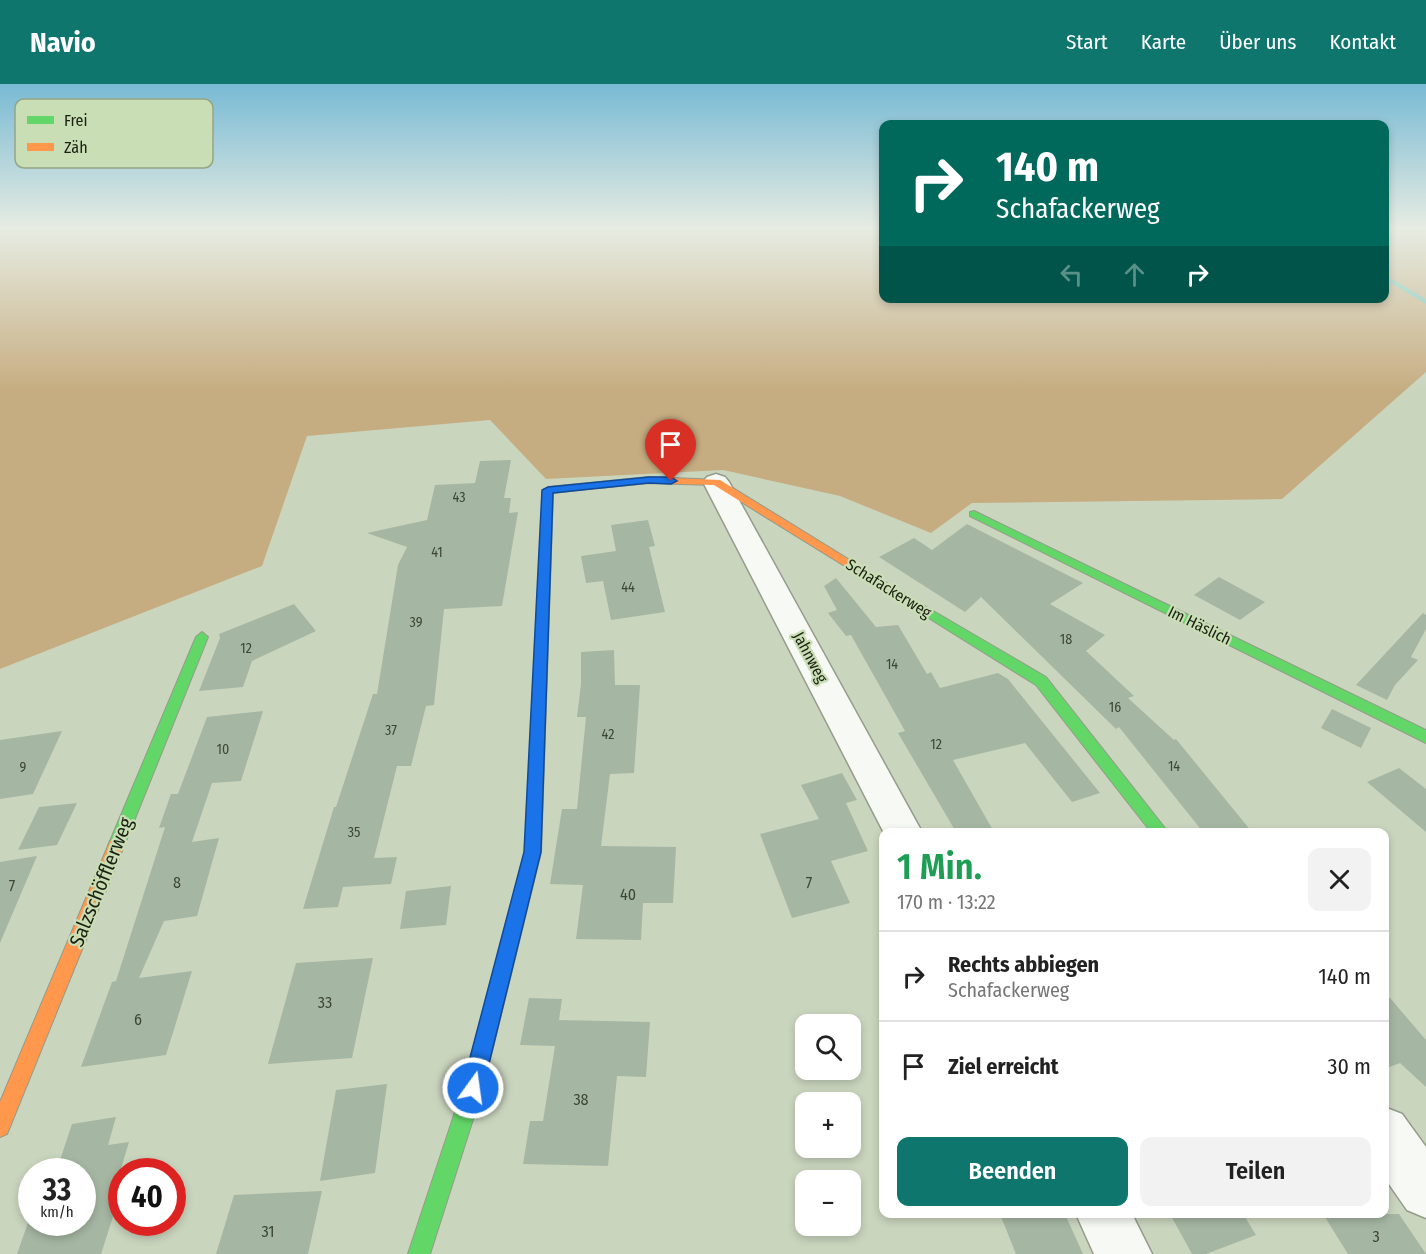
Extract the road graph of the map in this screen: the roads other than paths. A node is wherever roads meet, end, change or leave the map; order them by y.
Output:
1 (716, 482) junction
2 (974, 514) dead end
3 (202, 637) dead end
4 (1426, 737) edge
5 (901, 828) edge
6 (1157, 828) edge
7 (0, 1127) edge
8 (1389, 1138) edge
9 (1426, 1191) edge
10 (1105, 1218) edge
11 (419, 1254) edge
12 (1124, 1254) edge

1 - 5 street, Jahnweg
1 - 6 street, Schafackerweg
1 - 11 street, Schafackerweg
2 - 4 street, Im Häslich
3 - 7 street, Salzschöfflerweg
8 - 9 street
10 - 12 street

